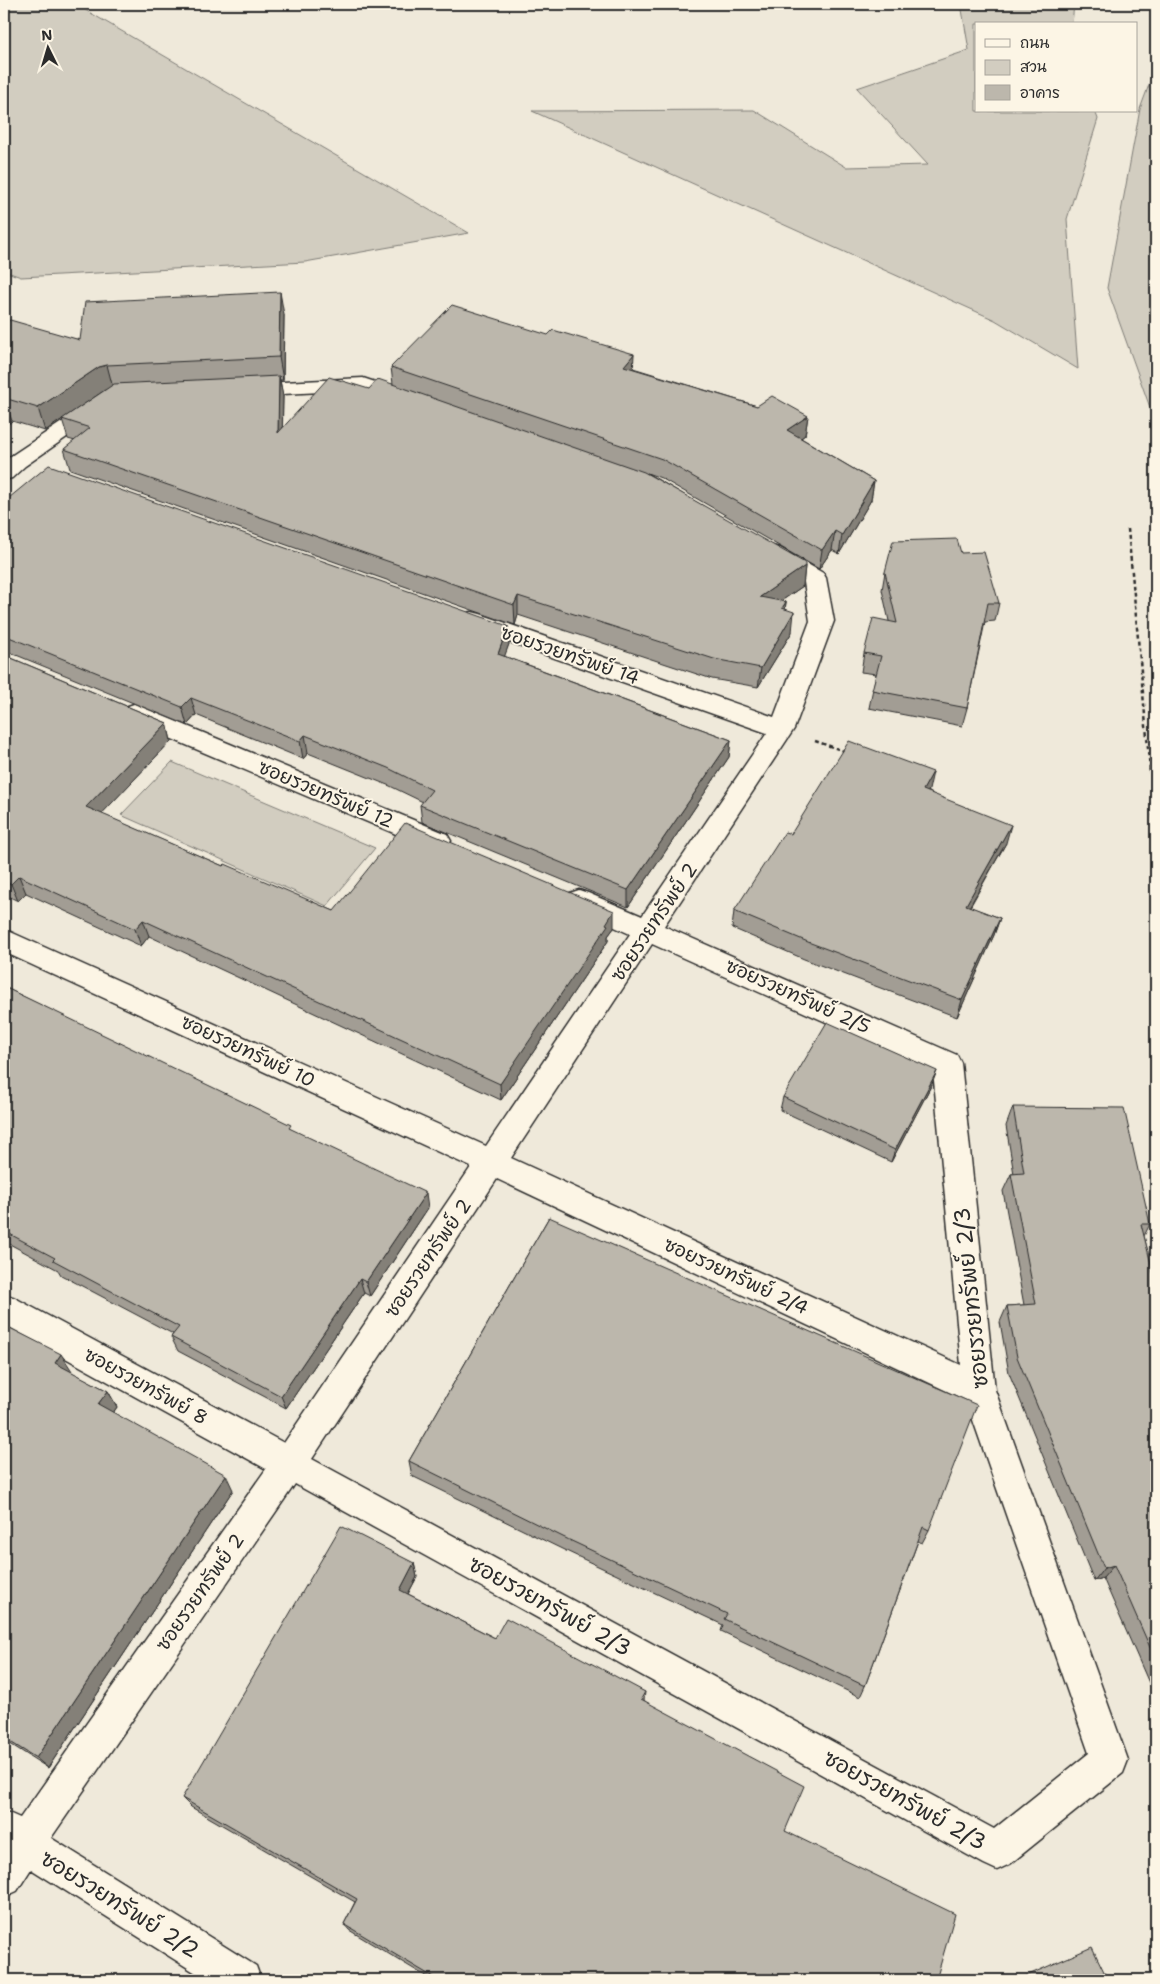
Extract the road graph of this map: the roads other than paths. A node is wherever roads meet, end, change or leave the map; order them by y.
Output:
1 (228, 390) edge
2 (113, 396) edge
3 (428, 406) edge
4 (8, 463) edge
5 (46, 471) edge
6 (755, 544) edge
7 (456, 615) edge
8 (114, 705) edge
9 (782, 729) junction
10 (455, 848) edge
11 (556, 891) edge
12 (649, 929) junction
13 (4, 940) edge
14 (947, 1063) joint
15 (492, 1163) junction
16 (4, 1308) edge
17 (979, 1390) junction
18 (289, 1464) junction
19 (14, 1837) edge
20 (4, 1878) edge
21 (242, 1980) edge

1 - 3 street
2 - 4 street
4 - 5 street
6 - 9 street, ซอยรวยทรัพย์ 2
7 - 9 street, ซอยรวยทรัพย์ 14
8 - 10 street, ซอยรวยทรัพย์ 12
9 - 12 street, ซอยรวยทรัพย์ 2
11 - 12 street
12 - 14 street, ซอยรวยทรัพย์ 2/5
12 - 15 street, ซอยรวยทรัพย์ 2
13 - 15 street, ซอยรวยทรัพย์ 10
14 - 17 street, ซอยรวยทรัพย์ 2/3
15 - 17 street, ซอยรวยทรัพย์ 2/4
15 - 18 street, ซอยรวยทรัพย์ 2
16 - 18 street, ซอยรวยทรัพย์ 8
17 - 18 street, ซอยรวยทรัพย์ 2/3
18 - 19 street, ซอยรวยทรัพย์ 2
19 - 20 street, ซอยรวยทรัพย์ 2
19 - 21 street, ซอยรวยทรัพย์ 2/2

